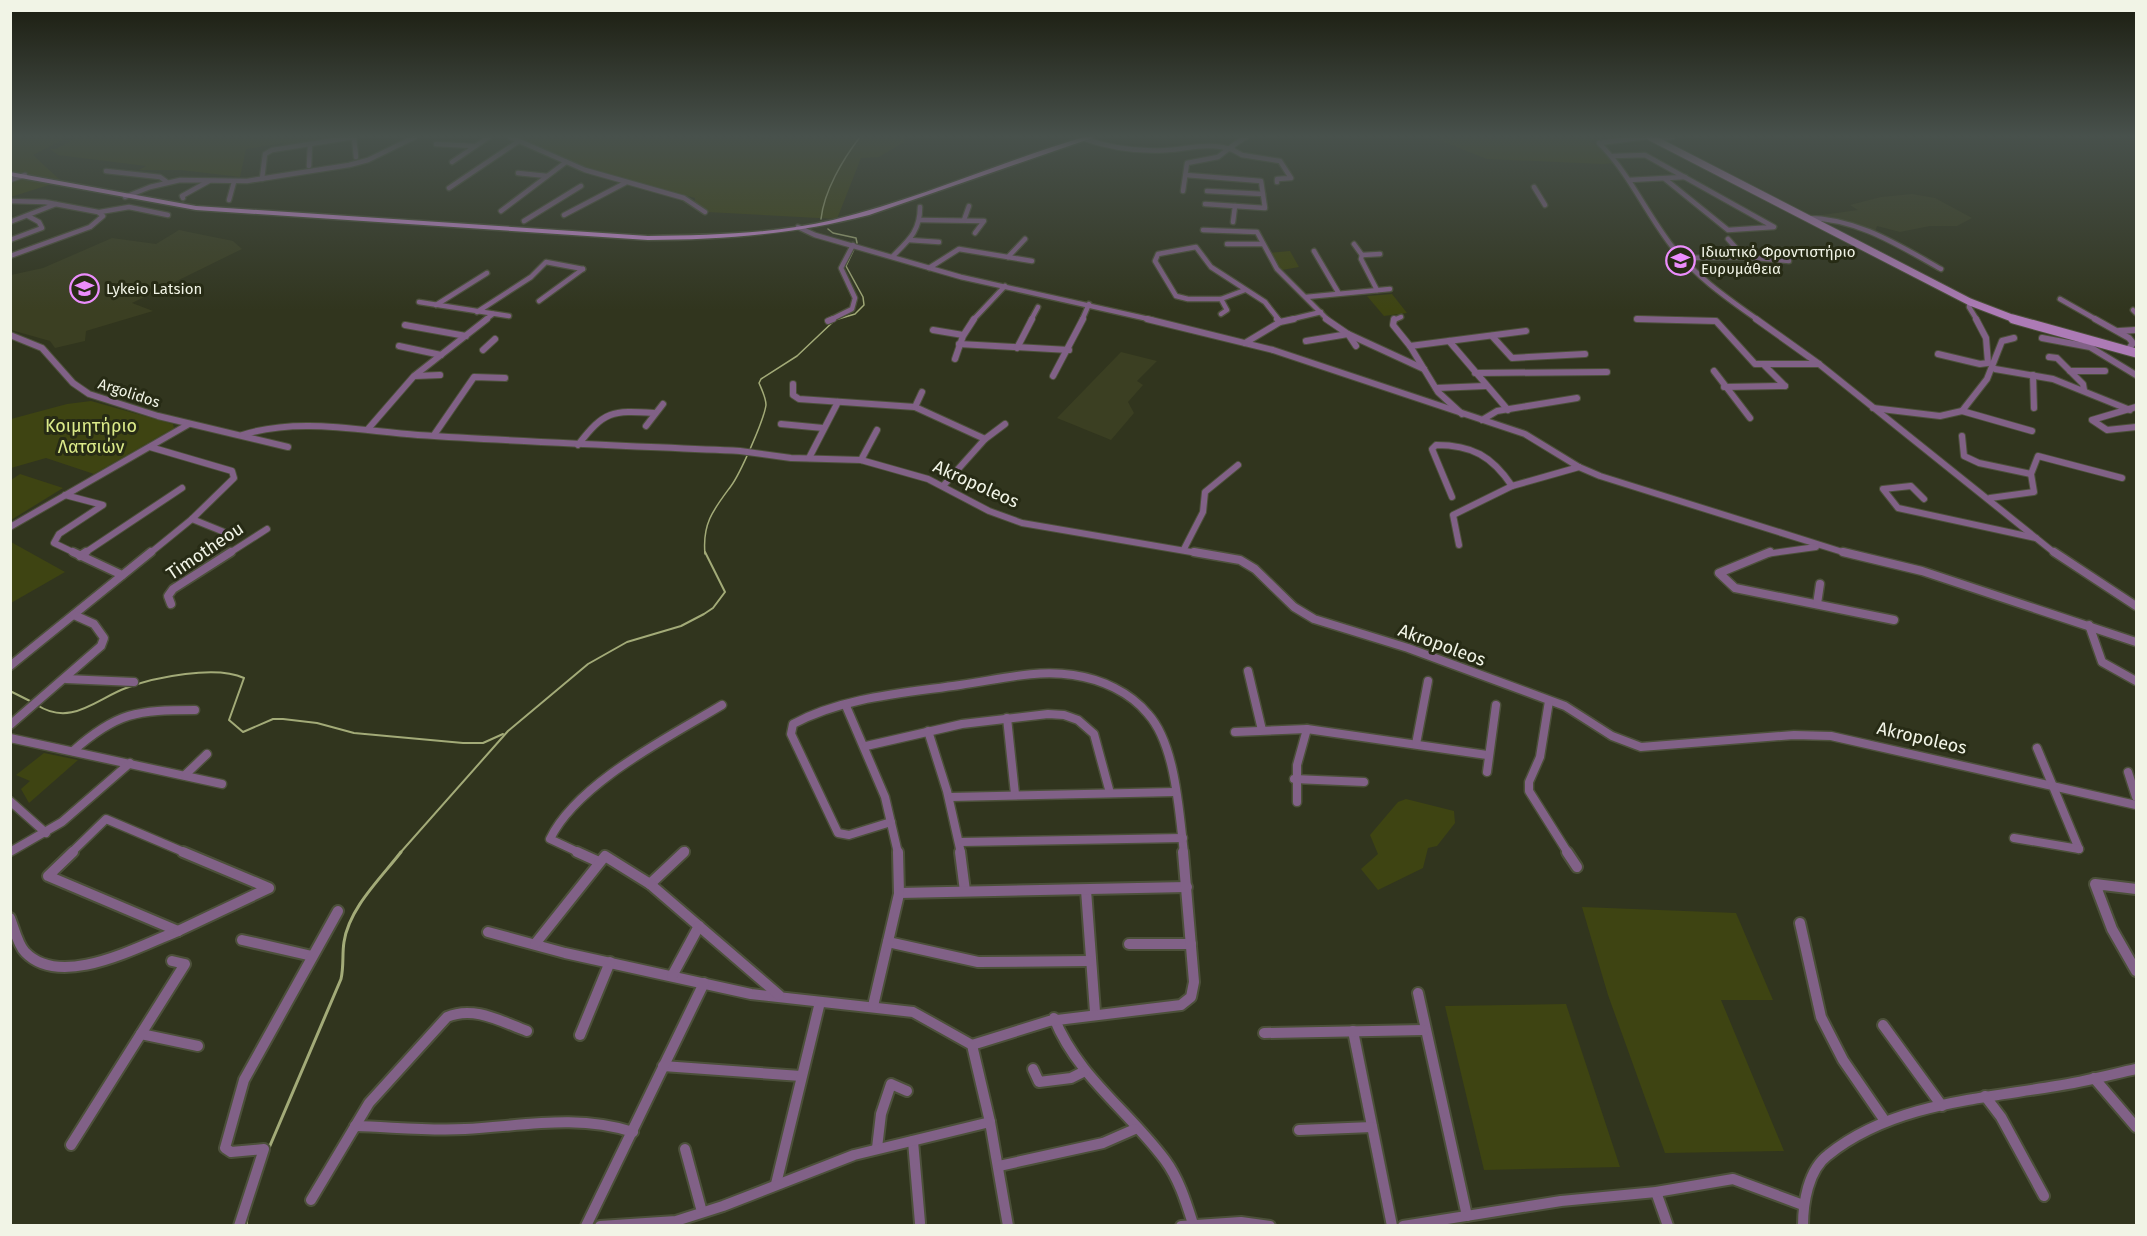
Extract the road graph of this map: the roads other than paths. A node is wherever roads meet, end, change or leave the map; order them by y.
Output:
1 (1263, 194) edge
2 (120, 195) edge
3 (131, 195) edge
4 (184, 195) edge
5 (230, 195) edge
6 (522, 195) edge
7 (567, 195) edge
8 (603, 195) edge
9 (671, 195) edge
10 (920, 195) edge
11 (1539, 195) edge
12 (1638, 195) edge
13 (1684, 195) edge
14 (1716, 195) edge
15 (1761, 195) edge
16 (127, 196) junction
17 (183, 198) dead end
18 (229, 200) dead end
19 (10, 201) edge
20 (57, 204) junction
21 (1205, 204) dead end
22 (1545, 205) dead end
23 (969, 206) dead end
24 (1235, 206) junction
25 (920, 207) dead end
26 (501, 211) dead end
27 (100, 212) junction
28 (705, 212) dead end
29 (168, 214) dead end
30 (564, 215) dead end
31 (28, 216) junction
32 (1806, 218) junction
33 (920, 219) junction
34 (964, 219) junction
35 (524, 221) dead end
36 (10, 222) edge
37 (1233, 222) dead end
38 (800, 228) junction
39 (1203, 230) dead end
40 (975, 233) dead end
41 (1025, 239) dead end
42 (1728, 239) dead end
43 (10, 240) edge
44 (909, 240) junction
45 (939, 242) dead end
46 (1227, 244) dead end
47 (1263, 244) junction
48 (1354, 244) dead end
49 (856, 246) junction
50 (1314, 251) dead end
51 (1362, 255) junction
52 (1380, 255) dead end
53 (10, 256) edge
54 (893, 256) junction
55 (1008, 257) junction
56 (1744, 257) junction
57 (1682, 258) junction
58 (1032, 261) dead end
59 (1789, 261) dead end
60 (929, 268) junction
61 (1941, 269) dead end
62 (487, 273) dead end
63 (1005, 286) junction
64 (1390, 289) dead end
65 (1245, 290) junction
66 (1377, 290) junction
67 (1338, 292) junction
68 (1306, 297) junction
69 (1221, 299) junction
70 (2060, 299) dead end
71 (539, 301) dead end
72 (419, 302) dead end
73 (1970, 302) junction
74 (436, 304) junction
75 (1089, 304) junction
76 (1038, 307) dead end
77 (477, 312) junction
78 (1321, 312) junction
79 (493, 314) junction
80 (1221, 314) dead end
81 (509, 316) dead end
82 (1401, 317) dead end
83 (1637, 319) dead end
84 (828, 321) dead end
85 (1280, 322) junction
86 (405, 325) dead end
87 (933, 330) dead end
88 (2136, 330) edge
89 (1526, 331) dead end
90 (2117, 331) junction
91 (1348, 334) junction
92 (10, 335) edge
93 (963, 335) junction
94 (466, 336) junction
95 (1492, 336) junction
96 (2014, 338) dead end
97 (2042, 338) dead end
98 (495, 339) dead end
99 (1306, 341) dead end
100 (1449, 341) junction
101 (1245, 343) junction
102 (959, 344) junction
103 (399, 346) dead end
104 (1356, 346) dead end
105 (1410, 346) junction
106 (1017, 348) junction
107 (483, 350) dead end
108 (1069, 350) junction
109 (2132, 351) edge
110 (1585, 354) dead end
111 (1938, 354) dead end
112 (441, 356) junction
113 (2049, 357) dead end
114 (955, 359) dead end
115 (1763, 364) junction
116 (1820, 364) junction
117 (1995, 369) junction
118 (1425, 370) junction
119 (1714, 371) dead end
120 (2070, 371) junction
121 (2105, 371) dead end
122 (1607, 372) dead end
123 (1476, 373) junction
124 (441, 375) dead end
125 (2033, 375) junction
126 (2136, 375) edge
127 (414, 376) junction
128 (1053, 376) dead end
129 (505, 378) dead end
130 (792, 384) dead end
131 (1485, 386) junction
132 (1724, 387) junction
133 (1436, 388) junction
134 (2084, 390) junction
135 (922, 392) dead end
136 (1577, 398) dead end
137 (837, 402) junction
138 (663, 404) dead end
139 (915, 407) junction
140 (1873, 408) junction
141 (2034, 408) dead end
142 (2133, 409) edge
143 (1508, 410) junction
144 (1962, 411) junction
145 (654, 413) junction
146 (1462, 414) junction
147 (1749, 418) dead end
148 (1482, 420) junction
149 (189, 424) junction
150 (781, 424) dead end
151 (1005, 424) dead end
152 (646, 426) dead end
153 (2136, 427) edge
154 (823, 428) junction
155 (368, 429) junction
156 (877, 430) dead end
157 (2032, 430) dead end
158 (242, 435) junction
159 (434, 435) junction
160 (1962, 436) dead end
161 (985, 439) junction
162 (578, 445) junction
163 (150, 447) junction
164 (288, 447) dead end
165 (809, 458) junction
166 (861, 460) junction
167 (1238, 465) dead end
168 (1579, 467) junction
169 (2031, 474) junction
170 (2122, 478) dead end
171 (943, 486) junction
172 (1512, 486) junction
173 (182, 488) dead end
174 (65, 495) junction
175 (1452, 497) dead end
176 (1990, 498) junction
177 (1924, 499) dead end
178 (192, 519) junction
179 (10, 526) edge
180 (267, 529) dead end
181 (224, 532) dead end
182 (2038, 538) junction
183 (1460, 545) dead end
184 (1821, 547) junction
185 (1184, 549) junction
186 (80, 556) junction
187 (122, 575) junction
188 (1820, 584) dead end
189 (171, 604) dead end
190 (1817, 604) junction
191 (2136, 606) edge
192 (74, 615) junction
193 (1894, 620) dead end
194 (2088, 625) junction
195 (2136, 642) edge
196 (10, 666) edge
197 (1248, 671) dead end
198 (66, 679) junction
199 (1428, 681) dead end
200 (2136, 681) edge
201 (134, 682) dead end
202 (1549, 701) junction
203 (722, 705) dead end
204 (1496, 705) dead end
205 (846, 706) junction
206 (195, 710) dead end
207 (1007, 718) junction
208 (10, 725) edge
209 (1307, 729) junction
210 (1262, 730) junction
211 (928, 731) junction
212 (1235, 732) dead end
213 (10, 738) edge
214 (1416, 744) junction
215 (866, 746) junction
216 (2037, 748) dead end
217 (73, 751) junction
218 (207, 754) dead end
219 (1487, 755) junction
220 (130, 763) junction
221 (1487, 772) dead end
222 (2128, 772) dead end
223 (185, 775) junction
224 (1294, 779) junction
225 (1364, 782) dead end
226 (222, 784) dead end
227 (2052, 785) junction
228 (1175, 792) junction
229 (1110, 793) junction
230 (1015, 794) junction
231 (951, 797) junction
232 (2136, 797) edge
233 (10, 801) edge
234 (1297, 802) dead end
235 (2136, 805) edge
236 (891, 822) junction
237 (46, 833) junction
238 (1183, 838) junction
239 (2014, 838) dead end
240 (961, 842) junction
241 (686, 851) dead end
242 (10, 852) edge
243 (599, 862) junction
244 (1577, 867) dead end
245 (650, 884) junction
246 (1187, 887) junction
247 (2136, 889) edge
248 (1086, 890) junction
249 (965, 891) junction
250 (899, 893) junction
251 (338, 911) dead end
252 (10, 918) edge
253 (1800, 923) dead end
254 (699, 926) junction
255 (178, 931) junction
256 (488, 932) dead end
257 (242, 940) dead end
258 (888, 942) junction
259 (535, 944) junction
260 (1129, 944) dead end
261 (1191, 944) junction
262 (312, 956) junction
263 (172, 961) dead end
264 (1090, 961) junction
265 (610, 962) junction
266 (2136, 971) edge
267 (672, 976) junction
268 (704, 983) junction
269 (1418, 993) dead end
270 (778, 995) junction
271 (820, 1002) junction
272 (873, 1005) junction
273 (1095, 1012) junction
274 (1054, 1018) junction
275 (1883, 1025) dead end
276 (1424, 1030) junction
277 (527, 1031) dead end
278 (1353, 1031) junction
279 (1264, 1033) dead end
280 (141, 1034) junction
281 (580, 1035) dead end
282 (972, 1045) junction
283 (198, 1046) dead end
284 (663, 1066) junction
285 (2136, 1068) edge
286 (1034, 1069) dead end
287 (1085, 1071) junction
288 (801, 1076) junction
289 (2094, 1078) junction
290 (907, 1091) dead end
291 (1985, 1096) junction
292 (1942, 1106) junction
293 (1885, 1121) junction
294 (990, 1122) junction
295 (354, 1126) junction
296 (1372, 1127) junction
297 (2136, 1127) edge
298 (1135, 1129) junction
299 (1299, 1130) dead end
300 (633, 1132) junction
301 (913, 1141) junction
302 (71, 1145) dead end
303 (877, 1148) junction
304 (685, 1149) dead end
305 (999, 1166) junction
306 (776, 1184) junction
307 (1656, 1192) junction
308 (2044, 1196) dead end
309 (311, 1200) dead end
310 (1803, 1205) junction
311 (702, 1212) junction
312 (1467, 1216) junction
313 (920, 1223) dead end
314 (1187, 1225) edge
315 (238, 1226) edge
316 (586, 1226) edge
317 (600, 1226) edge
318 (1008, 1226) edge
319 (1270, 1226) edge
320 (1392, 1226) edge
321 (1403, 1226) edge
322 (1668, 1226) edge
323 (1803, 1226) edge

1 - 24 street
2 - 16 main road
3 - 16 street
4 - 17 street
5 - 18 street
6 - 26 street
7 - 35 street
8 - 30 street
9 - 28 street
10 - 38 main road
11 - 22 street
12 - 57 street
13 - 14 street
15 - 32 main road
16 - 38 main road
19 - 20 street
20 - 27 street
20 - 31 street
21 - 24 street
23 - 34 street
24 - 37 street
25 - 33 street
27 - 29 street
27 - 53 street
31 - 36 street
31 - 43 street
32 - 61 street
32 - 73 main road
33 - 34 street
33 - 44 street
34 - 40 street
38 - 49 street
39 - 47 street
41 - 55 street
42 - 56 street
44 - 45 street
44 - 54 street
46 - 47 street
47 - 68 street
48 - 51 street
49 - 54 street
49 - 84 street
50 - 67 street
51 - 52 street
51 - 66 street
54 - 60 street
55 - 58 street
55 - 60 street
56 - 57 street
56 - 59 street
57 - 116 street
60 - 63 street
62 - 74 street
63 - 75 street
63 - 93 street
64 - 66 street
65 - 69 street
65 - 69 street
65 - 85 street
66 - 67 street
67 - 68 street
68 - 78 street
69 - 80 street
70 - 90 street
71 - 77 street
72 - 74 street
73 - 109 main road
73 - 111 street
74 - 77 street
75 - 101 street
75 - 108 street
76 - 106 street
77 - 79 street
78 - 85 street
78 - 91 street
79 - 81 street
79 - 94 street
82 - 105 street
83 - 115 street
85 - 101 street
86 - 94 street
87 - 93 street
88 - 90 street
89 - 95 street
90 - 109 street
91 - 99 street
91 - 104 street
91 - 118 street
92 - 149 street, Argolidos
93 - 102 street
94 - 112 street
95 - 100 street
95 - 110 street
96 - 117 street
97 - 126 street
98 - 107 street
100 - 105 street
100 - 123 street
101 - 146 street
102 - 106 street
102 - 114 street
103 - 112 street
105 - 118 street
106 - 108 street
108 - 128 street
112 - 127 street
113 - 120 street
115 - 116 street
115 - 132 street
116 - 140 street
117 - 125 street
117 - 144 street
118 - 133 street
119 - 132 street
120 - 121 street
120 - 134 street
122 - 123 street
123 - 131 street
124 - 127 street
125 - 134 street
125 - 141 street
127 - 155 street
129 - 159 street
130 - 137 street
131 - 133 street
131 - 143 street
132 - 147 street
133 - 146 street
134 - 142 street
135 - 139 street
136 - 143 street
137 - 139 street
137 - 154 street
138 - 145 street
139 - 161 street
140 - 144 street
140 - 176 street
142 - 153 street
143 - 148 street
144 - 157 street
145 - 152 street
145 - 162 street
146 - 148 street
148 - 168 street
149 - 158 street, Argolidos
149 - 163 street
150 - 154 street
151 - 161 street
154 - 165 street
155 - 158 street, Akropoleos
155 - 159 street, Akropoleos
156 - 166 street
158 - 164 street, Argolidos
159 - 162 street, Akropoleos
160 - 169 street
161 - 171 street
162 - 165 street, Akropoleos
163 - 174 street
163 - 178 street
165 - 166 street, Akropoleos
166 - 171 street, Akropoleos
167 - 185 street
168 - 172 street
168 - 184 street
169 - 170 street
169 - 176 street
171 - 185 street, Akropoleos
172 - 175 street
172 - 183 street
173 - 186 street
174 - 179 street
174 - 186 street
176 - 182 street
177 - 182 street
178 - 181 street, Timotheou
178 - 187 street
180 - 189 street, Timotheou
182 - 191 street
184 - 190 street
184 - 194 street
185 - 202 street, Akropoleos
186 - 187 street
187 - 192 street
188 - 190 street
190 - 193 street
192 - 196 street
192 - 198 street
194 - 195 street
194 - 200 street
197 - 210 street
198 - 201 street
198 - 208 street
199 - 214 street
202 - 227 street, Akropoleos
202 - 244 street
203 - 243 street
204 - 219 street
205 - 215 street
205 - 228 street
205 - 236 street
206 - 217 street
207 - 211 street
207 - 229 street
207 - 230 street
209 - 210 street
209 - 214 street
209 - 224 street
210 - 212 street
211 - 215 street
211 - 231 street
213 - 217 street
214 - 219 street
215 - 236 street
216 - 227 street
217 - 220 street
218 - 223 street
219 - 221 street
220 - 223 street
220 - 237 street
222 - 232 street
223 - 226 street
224 - 225 street
224 - 234 street
227 - 235 street, Akropoleos
227 - 239 street
228 - 229 street
228 - 238 street
229 - 230 street
230 - 231 street
231 - 240 street
233 - 237 street
236 - 250 street
237 - 242 street
238 - 240 street
238 - 246 street
240 - 249 street
241 - 245 street
243 - 245 street
243 - 259 street
245 - 254 street
246 - 248 street
246 - 261 street
247 - 266 street
248 - 249 street
248 - 264 street
249 - 250 street
250 - 258 street
251 - 262 street
252 - 255 street
253 - 293 street
254 - 267 street
254 - 270 street
255 - 255 street
256 - 259 street
257 - 262 street
258 - 264 street
258 - 272 street
259 - 265 street
260 - 261 street
261 - 273 street
262 - 315 street
263 - 280 street
264 - 273 street
265 - 267 street
265 - 281 street
267 - 268 street
268 - 270 street
268 - 284 street
269 - 276 street
270 - 271 street
271 - 272 street
271 - 288 street
272 - 282 street
273 - 274 street
274 - 282 street
274 - 287 street
275 - 292 street
276 - 278 street
276 - 312 street
277 - 295 street
278 - 279 street
278 - 296 street
280 - 283 street
280 - 302 street
282 - 294 street
284 - 288 street
284 - 300 street
285 - 289 street
286 - 287 street
287 - 298 street
288 - 306 street
289 - 291 street
289 - 297 street
290 - 303 street
291 - 292 street
291 - 308 street
292 - 293 street
293 - 310 street
294 - 301 street
294 - 305 street
295 - 300 street
295 - 309 street
296 - 299 street
296 - 320 street
298 - 305 street
298 - 314 street
300 - 316 street
301 - 303 street
301 - 313 street
303 - 306 street
304 - 311 street
305 - 318 street
306 - 311 street
307 - 310 street
307 - 312 street
307 - 322 street
310 - 323 street
311 - 317 street
312 - 321 street
314 - 319 street

